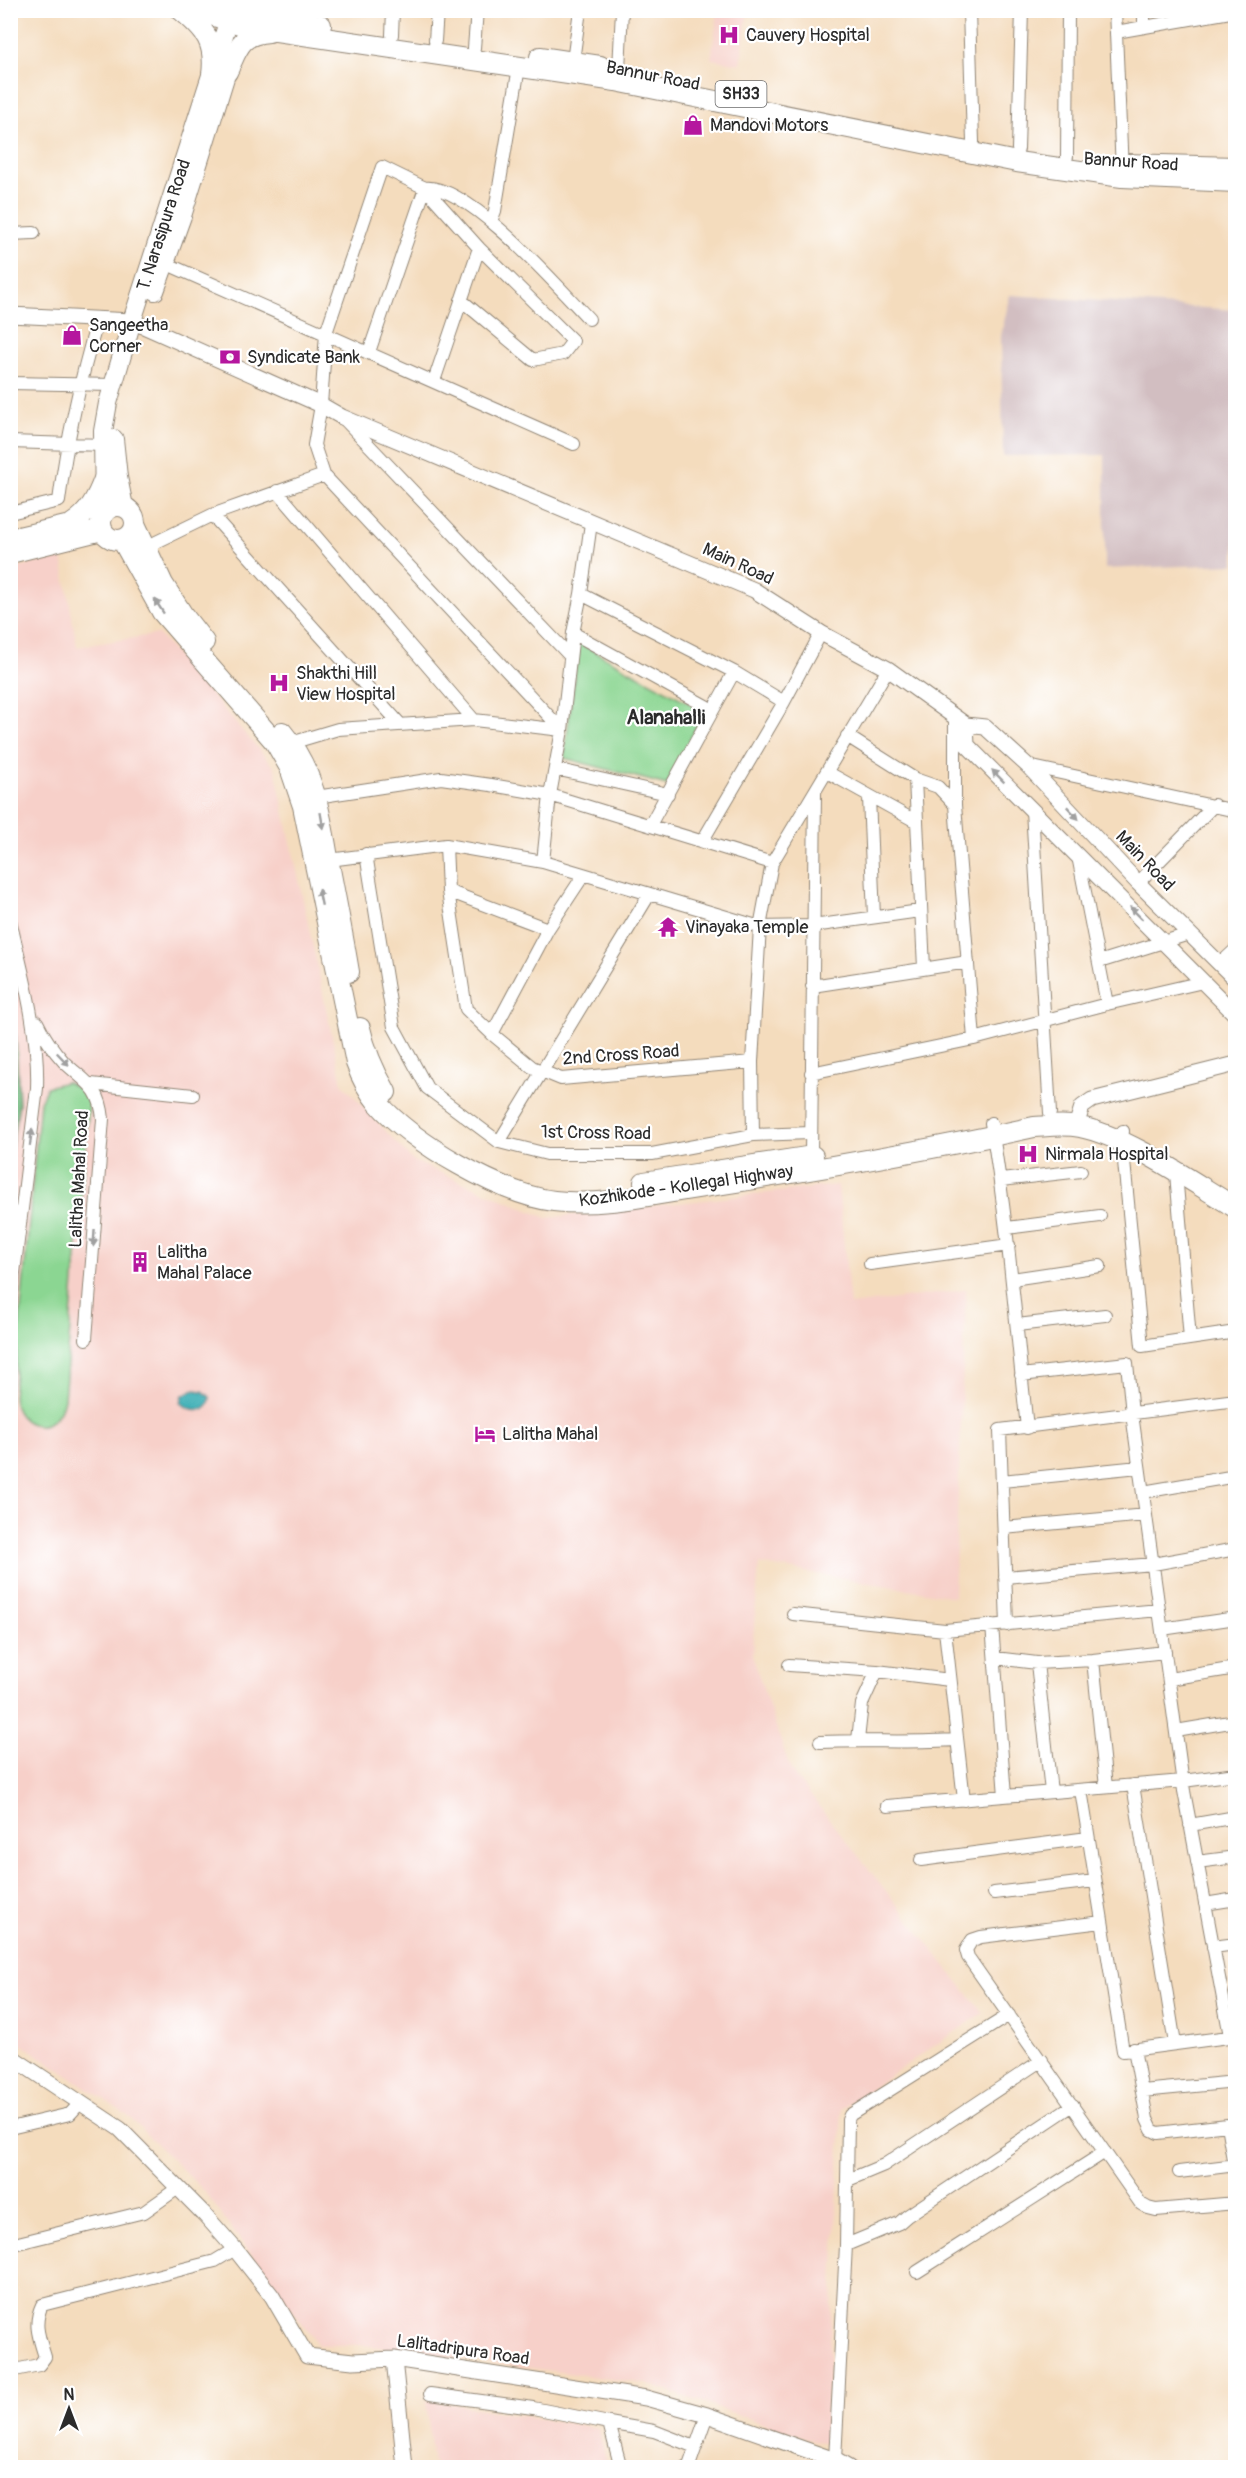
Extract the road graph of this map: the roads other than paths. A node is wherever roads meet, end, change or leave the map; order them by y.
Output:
1 (181, 10) edge
2 (195, 10) edge
3 (393, 10) edge
4 (437, 10) edge
5 (477, 10) edge
6 (580, 10) edge
7 (622, 10) edge
8 (969, 10) edge
9 (1022, 10) edge
10 (1068, 10) edge
11 (1115, 10) edge
12 (1144, 10) edge
13 (1236, 11) edge
14 (1183, 15) edge
15 (239, 16) edge
16 (280, 20) edge
17 (1144, 26) junction
18 (1116, 32) junction
19 (392, 35) junction
20 (435, 42) junction
21 (474, 48) junction
22 (573, 61) junction
23 (519, 67) junction
24 (220, 74) junction
25 (617, 75) junction
26 (722, 96) junction
27 (972, 142) junction
28 (1018, 149) junction
29 (1068, 157) junction
30 (1236, 167) edge
31 (1122, 170) junction
32 (1236, 182) edge
33 (425, 188) junction
34 (491, 221) junction
35 (34, 233) dead end
36 (10, 234) edge
37 (479, 248) junction
38 (165, 263) junction
39 (461, 300) junction
40 (10, 315) edge
41 (98, 319) junction
42 (589, 319) dead end
43 (137, 323) junction
44 (327, 333) junction
45 (369, 352) junction
46 (434, 381) junction
47 (10, 382) edge
48 (79, 384) junction
49 (114, 385) junction
50 (321, 405) junction
51 (342, 417) junction
52 (10, 442) edge
53 (66, 444) junction
54 (574, 444) dead end
55 (103, 445) junction
56 (324, 475) junction
57 (104, 479) junction
58 (277, 491) junction
59 (124, 507) junction
60 (10, 513) edge
61 (212, 515) junction
62 (102, 520) junction
63 (591, 523) junction
64 (135, 524) junction
65 (67, 532) junction
66 (10, 539) edge
67 (122, 540) junction
68 (146, 547) junction
69 (10, 553) edge
70 (136, 567) junction
71 (581, 594) junction
72 (573, 633) junction
73 (821, 633) junction
74 (570, 656) junction
75 (888, 669) junction
76 (734, 672) junction
77 (784, 702) junction
78 (713, 710) junction
79 (258, 714) junction
80 (474, 720) junction
81 (960, 721) junction
82 (400, 724) junction
83 (562, 730) junction
84 (847, 736) junction
85 (291, 743) junction
86 (1028, 766) junction
87 (555, 769) junction
88 (827, 772) junction
89 (915, 779) junction
90 (815, 791) junction
91 (668, 794) junction
92 (550, 795) junction
93 (316, 797) junction
94 (869, 797) junction
95 (955, 805) junction
96 (1214, 805) junction
97 (1032, 810) junction
98 (1236, 811) edge
99 (916, 822) junction
100 (650, 825) junction
101 (703, 840) junction
102 (446, 845) junction
103 (366, 854) junction
104 (1078, 856) junction
105 (329, 860) junction
106 (543, 862) junction
107 (772, 863) junction
108 (583, 876) junction
109 (1138, 883) junction
110 (447, 891) junction
111 (649, 895) junction
112 (920, 911) junction
113 (874, 917) junction
114 (10, 920) edge
115 (813, 926) junction
116 (760, 927) junction
117 (548, 929) junction
118 (1189, 934) junction
119 (1164, 942) junction
120 (1236, 949) edge
121 (968, 962) junction
122 (1099, 962) junction
123 (1220, 964) junction
124 (924, 968) junction
125 (1236, 980) edge
126 (1203, 982) junction
127 (812, 986) junction
128 (1107, 1004) junction
129 (32, 1010) junction
130 (1236, 1015) edge
131 (1043, 1021) junction
132 (492, 1034) junction
133 (974, 1039) junction
134 (752, 1062) junction
135 (1236, 1064) edge
136 (543, 1072) junction
137 (811, 1073) junction
138 (91, 1084) junction
139 (193, 1095) dead end
140 (1050, 1113) junction
141 (1077, 1120) junction
142 (992, 1130) junction
143 (810, 1133) junction
144 (753, 1135) junction
145 (1123, 1136) junction
146 (499, 1142) junction
147 (811, 1156) junction
148 (1081, 1171) dead end
149 (1176, 1173) junction
150 (1001, 1180) junction
151 (1236, 1195) edge
152 (1236, 1208) edge
153 (1100, 1216) dead end
154 (1007, 1228) junction
155 (1009, 1245) junction
156 (870, 1264) dead end
157 (1100, 1266) dead end
158 (1012, 1279) junction
159 (10, 1305) edge
160 (1105, 1315) dead end
161 (1017, 1325) junction
162 (1236, 1332) edge
163 (86, 1339) dead end
164 (1190, 1339) junction
165 (1142, 1346) junction
166 (1127, 1363) junction
167 (1021, 1375) junction
168 (1236, 1400) edge
169 (1132, 1414) junction
170 (1027, 1428) junction
171 (1139, 1467) junction
172 (1236, 1476) edge
173 (1002, 1480) junction
174 (1143, 1492) junction
175 (1146, 1515) junction
176 (1004, 1528) junction
177 (1236, 1548) edge
178 (1153, 1564) junction
179 (1005, 1576) junction
180 (1159, 1610) junction
181 (793, 1614) dead end
182 (1236, 1618) edge
183 (992, 1625) junction
184 (1007, 1625) junction
185 (1162, 1629) junction
186 (945, 1630) junction
187 (1165, 1652) junction
188 (995, 1658) junction
189 (1093, 1660) junction
190 (1037, 1663) junction
191 (789, 1665) dead end
192 (1236, 1668) edge
193 (877, 1671) junction
194 (1169, 1679) junction
195 (950, 1680) junction
196 (1236, 1721) edge
197 (1176, 1731) junction
198 (858, 1740) junction
199 (957, 1740) junction
200 (820, 1742) dead end
201 (1236, 1774) edge
202 (1183, 1781) junction
203 (1133, 1785) junction
204 (1106, 1788) junction
205 (1081, 1790) junction
206 (1051, 1792) junction
207 (1005, 1796) junction
208 (964, 1800) junction
209 (887, 1806) dead end
210 (1236, 1817) edge
211 (1190, 1825) junction
212 (1089, 1838) junction
213 (1236, 1857) edge
214 (921, 1860) dead end
215 (1197, 1862) junction
216 (1095, 1881) junction
217 (994, 1893) dead end
218 (1236, 1899) edge
219 (1205, 1904) junction
220 (1102, 1922) junction
221 (1236, 1944) edge
222 (1213, 1947) junction
223 (1009, 2015) junction
224 (1233, 2036) edge
225 (1175, 2044) junction
226 (1134, 2049) junction
227 (10, 2056) edge
228 (1042, 2060) junction
229 (1236, 2082) edge
230 (1142, 2091) junction
231 (81, 2102) junction
232 (1072, 2105) junction
233 (1231, 2124) edge
234 (10, 2128) edge
235 (1106, 2152) junction
236 (1235, 2165) edge
237 (1179, 2172) dead end
238 (848, 2180) junction
239 (178, 2188) junction
240 (1236, 2203) edge
241 (10, 2245) edge
242 (846, 2246) junction
243 (235, 2249) junction
244 (917, 2272) dead end
245 (394, 2359) junction
246 (10, 2371) edge
247 (430, 2394) dead end
248 (707, 2415) junction
249 (609, 2423) junction
250 (695, 2447) junction
251 (835, 2460) junction
252 (405, 2468) edge
253 (621, 2468) edge
254 (685, 2468) edge
255 (849, 2468) edge

1 - 24 main road
2 - 15 main road, Bannur Road
3 - 19 street
4 - 20 street
5 - 21 street
6 - 22 street
7 - 25 street
8 - 27 street
9 - 28 street
10 - 29 street
11 - 18 street
12 - 17 street
13 - 14 street
14 - 17 street
15 - 16 main road, Bannur Road / SH33
15 - 24 main road, T. Narasipura Road
16 - 19 main road, Bannur Road / SH33
16 - 23 main road
16 - 24 main road
17 - 18 street
18 - 31 street
19 - 20 main road, Bannur Road / SH33
20 - 21 main road, Bannur Road / SH33
21 - 22 main road, Bannur Road / SH33
22 - 25 main road, Bannur Road / SH33
23 - 25 main road
23 - 34 street
24 - 38 main road, T. Narasipura Road
24 - 43 main road, T. Narasipura Road
25 - 26 main road, Bannur Road / SH33
26 - 27 main road, Bannur Road / SH33
26 - 31 main road
27 - 28 main road, Bannur Road / SH33
28 - 29 main road, Bannur Road / SH33
29 - 31 main road, Bannur Road / SH33
30 - 31 main road, Bannur Road / SH33
31 - 32 main road
33 - 34 street
33 - 37 street
33 - 44 street
33 - 45 street
34 - 42 street
35 - 36 street
37 - 39 street
37 - 39 street
38 - 43 main road, T. Narasipura Road
38 - 44 street
39 - 46 street
40 - 41 street
41 - 43 street
41 - 48 street
43 - 49 main road, T. Narasipura Road
43 - 50 street, Main Road
43 - 59 main road, T. Narasipura Road
44 - 45 street
44 - 50 street
45 - 46 street
46 - 54 street
47 - 48 street
48 - 49 street
48 - 53 street
49 - 55 main road, T. Narasipura Road
50 - 51 street, Main Road
50 - 56 street
51 - 63 street, Main Road
51 - 74 street
52 - 53 street
53 - 55 street
53 - 60 street
55 - 57 main road, T. Narasipura Road
56 - 58 street
56 - 83 street
57 - 62 main road, T. Narasipura Road
57 - 65 main road
58 - 61 street
58 - 80 street
59 - 62 main road
59 - 64 main road
61 - 68 street
61 - 82 street
62 - 65 main road
62 - 67 main road
63 - 71 street
63 - 73 street, Main Road
64 - 67 main road
64 - 68 main road, Kozhikode - Kollegal Highway
65 - 66 main road
65 - 69 main road
65 - 70 main road
67 - 70 main road, Kozhikode - Kollegal Highway
68 - 79 main road, Kozhikode - Kollegal Highway
79 -> 70 main road, Kozhikode - Kollegal Highway
71 - 72 street
71 - 76 street
72 - 74 street
72 - 78 street
73 - 75 street, Main Road
73 - 77 street
74 - 83 street
75 - 81 street, Main Road
75 - 84 street
76 - 77 street
76 - 78 street
77 - 101 street
78 - 91 street
79 - 85 main road, Kozhikode - Kollegal Highway
142 -> 79 main road, Kozhikode - Kollegal Highway
80 - 82 street
80 - 83 street
81 - 86 street, Main Road
81 - 95 street
97 -> 81 street
82 - 85 street
83 - 87 street
84 - 88 street
84 - 89 street
85 - 93 main road, Kozhikode - Kollegal Highway
86 - 96 street
86 -> 109 street, Main Road
87 - 91 street
87 - 92 street
88 - 90 street
88 - 94 street
89 - 95 street
89 - 99 street
90 - 107 street
90 - 115 street
91 - 100 street
92 - 93 street
92 - 100 street
92 - 106 street
93 -> 105 main road, Kozhikode - Kollegal Highway
94 - 99 street
94 - 113 street
95 - 121 street
96 - 98 street
96 - 109 street
97 - 104 street
97 - 131 street
99 - 112 street
100 - 101 street
101 - 107 street
102 - 103 street
102 - 106 street
102 - 110 street, 2nd Cross Road
103 - 105 street
103 - 146 street, 1st Cross Road
119 -> 104 street
104 - 122 street
105 - 147 main road, Kozhikode - Kollegal Highway
106 - 108 street
107 - 116 street
108 - 111 street
108 - 117 street
109 - 118 street, Main Road
110 - 117 street
110 - 132 street, 2nd Cross Road
111 - 116 street
111 - 136 street
112 - 113 street
112 - 124 street
113 - 115 street
114 - 129 street, Lalitha Mahal Road
115 - 116 street
115 - 127 street
116 - 134 street
117 - 132 street
118 - 119 street
118 - 123 street, Main Road
119 - 122 street
119 - 126 street
120 - 123 street
121 - 124 street
121 - 133 street
122 - 128 street
123 - 125 street, Main Road
124 - 127 street
126 - 128 street
126 - 130 street
127 - 137 street
128 - 131 street
129 -> 138 street, Lalitha Mahal Road
159 -> 129 street, Lalitha Mahal Road
131 - 133 street
131 - 140 street
132 - 136 street, 2nd Cross Road
133 - 137 street
134 - 136 street, 2nd Cross Road
134 - 144 street
135 - 141 street
136 - 146 street
137 - 143 street
138 - 139 street
138 -> 163 street, Lalitha Mahal Road
140 - 141 main road, Kozhikode - Kollegal Highway
140 - 142 main road, Kozhikode - Kollegal Highway
141 - 142 main road, Kozhikode - Kollegal Highway
141 - 145 main road, Kozhikode - Kollegal Highway
142 - 147 main road, Kozhikode - Kollegal Highway
142 - 150 street
143 - 144 street, 1st Cross Road
143 - 147 street
144 - 146 street, 1st Cross Road
145 - 149 main road, Kozhikode - Kollegal Highway
145 - 151 main road, Kozhikode - Kollegal Highway
145 - 165 street
148 - 150 street
149 - 152 main road, Kozhikode - Kollegal Highway
149 - 164 street
150 - 154 street
153 - 154 street
154 - 155 street
155 - 156 street
155 - 158 street
157 - 158 street
158 - 161 street
160 - 161 street
161 - 167 street
162 - 164 street
164 - 165 street
165 - 166 street
166 - 167 street
166 - 169 street
167 - 170 street
168 - 169 street
169 - 170 street
169 - 171 street
170 - 173 street
171 - 173 street
171 - 174 street
172 - 174 street
173 - 176 street
174 - 175 street
175 - 176 street
175 - 178 street
176 - 179 street
177 - 178 street
178 - 179 street
178 - 180 street
179 - 184 street
180 - 184 street
180 - 185 street
181 - 186 street
182 - 185 street
183 - 184 street
183 - 186 street
183 - 188 street
185 - 187 street
186 - 195 street
187 - 189 street
187 - 194 street
188 - 190 street
188 - 207 street
189 - 190 street
189 - 204 street
190 - 206 street
191 - 193 street
192 - 194 street
193 - 195 street
193 - 198 street
194 - 197 street
195 - 199 street
196 - 197 street
197 - 202 street
198 - 199 street
198 - 200 street
199 - 208 street
201 - 202 street
202 - 203 street
202 - 211 street
203 - 204 street
203 - 225 street
204 - 205 street
205 - 206 street
205 - 212 street
206 - 207 street
207 - 208 street
208 - 209 street
210 - 211 street
211 - 215 street
212 - 214 street
212 - 216 street
213 - 215 street
215 - 219 street
216 - 217 street
216 - 220 street
218 - 219 street
219 - 222 street
220 - 223 street
220 - 226 street
221 - 222 street
222 - 224 street
223 - 228 street
223 - 238 street
224 - 225 street
225 - 226 street
226 - 230 street
227 - 231 street, Lalitadripura Road
228 - 232 street
228 - 238 street
229 - 230 street
230 - 233 street
231 - 234 street
231 - 239 street, Lalitadripura Road
232 - 235 street
232 - 242 street
233 - 236 street
235 - 240 street
235 - 244 street
236 - 237 street
238 - 242 street
239 - 241 street
239 - 243 street, Lalitadripura Road
242 - 251 street
243 - 245 street, Lalitadripura Road
243 - 246 street
245 - 248 street, Lalitadripura Road
245 - 252 street
247 - 249 street
248 - 250 street
248 - 251 street, Lalitadripura Road
249 - 250 street
249 - 253 street
250 - 254 street
251 - 255 street, Lalitadripura Road

